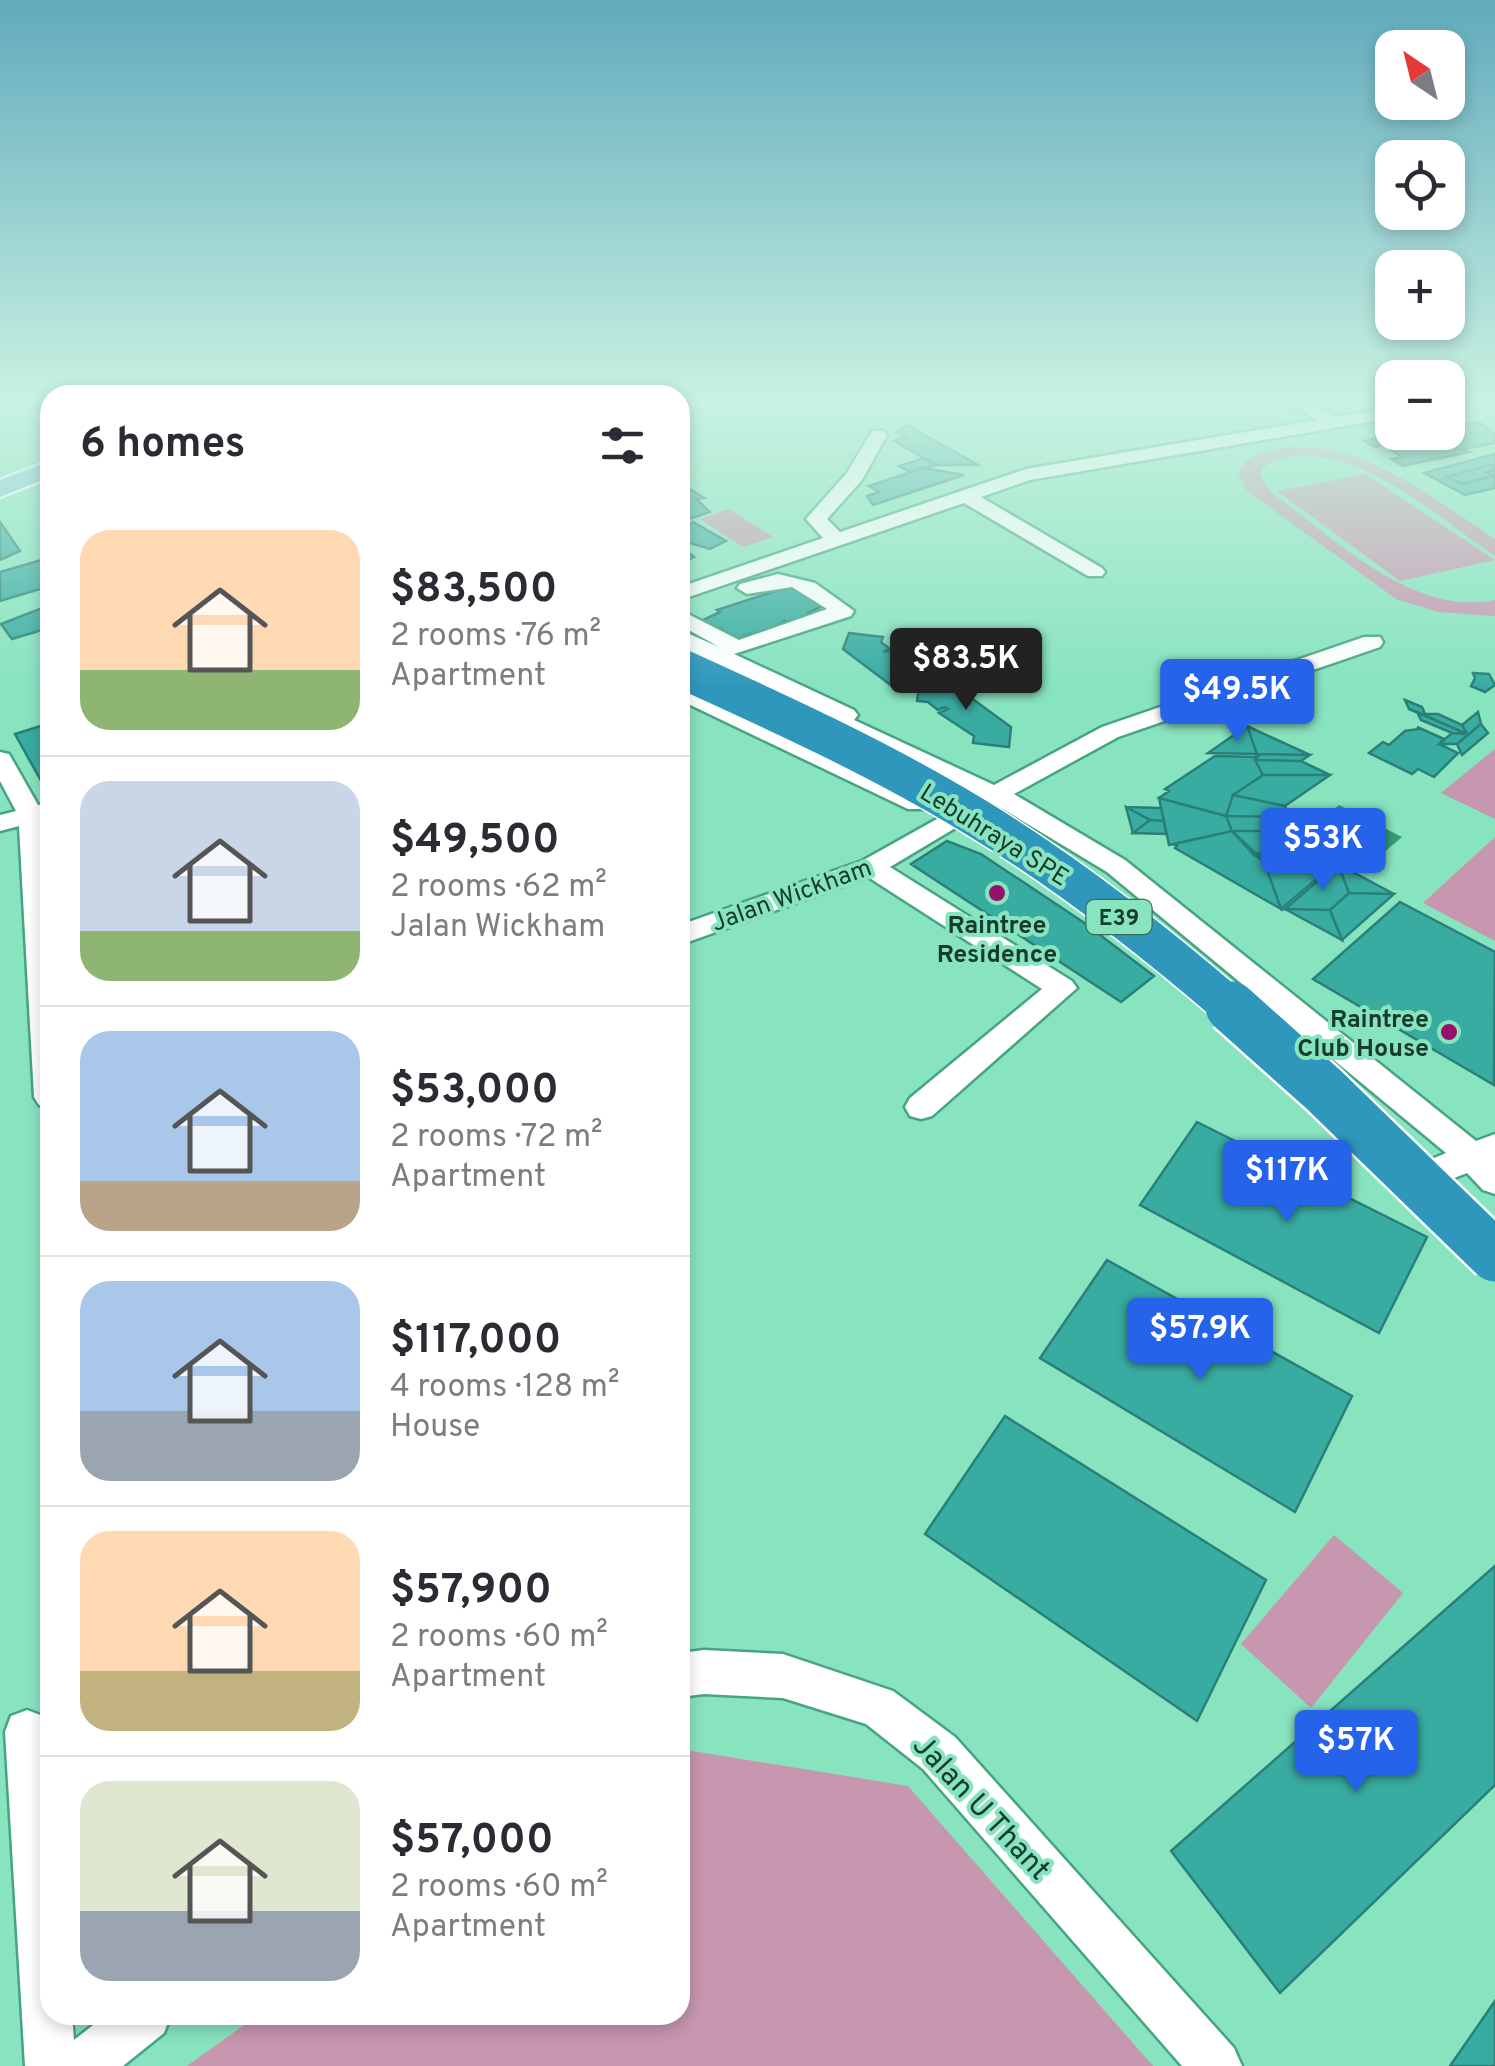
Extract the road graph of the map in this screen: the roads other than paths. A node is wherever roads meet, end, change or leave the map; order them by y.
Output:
1 (837, 495) edge
2 (960, 495) edge
3 (966, 495) edge
4 (834, 538) junction
5 (767, 572) junction
6 (1095, 572) dead end
7 (690, 591) edge
8 (690, 608) edge
9 (690, 619) edge
10 (690, 642) edge
11 (1372, 642) dead end
12 (690, 656) edge
13 (690, 657) edge
14 (690, 673) edge
15 (690, 683) edge
16 (690, 696) edge
17 (0, 760) edge
18 (1005, 798) junction
19 (40, 813) edge
20 (0, 822) edge
21 (962, 822) junction
22 (870, 867) junction
23 (690, 931) edge
24 (921, 1107) dead end
25 (1487, 1161) edge
26 (1411, 1182) junction
27 (1495, 1219) edge
28 (1495, 1256) edge
29 (1495, 1269) edge
30 (690, 1674) edge
31 (27, 1732) dead end
32 (40, 1913) edge
33 (48, 2025) edge
34 (134, 2025) edge
35 (51, 2066) edge
36 (83, 2066) edge
37 (1216, 2066) edge

1 - 4 street
2 - 4 street
3 - 6 street
4 - 5 street
5 - 7 street
5 - 8 street
5 - 9 street
10 - 18 street
11 - 18 street
12 - 18 street
13 - 27 highway, Lebuhraya SPE / E39
14 - 28 highway, Lebuhraya SPE / E39, bridge
15 - 21 street
16 - 21 street
17 - 19 street
18 - 25 street
19 - 20 street
21 - 22 street, Jalan Wickham
21 - 26 street
22 - 23 street, Jalan Wickham
22 - 24 street
25 - 26 street
26 - 29 street
30 - 37 street, Jalan U Thant
31 - 32 street
33 - 35 street
34 - 36 street

